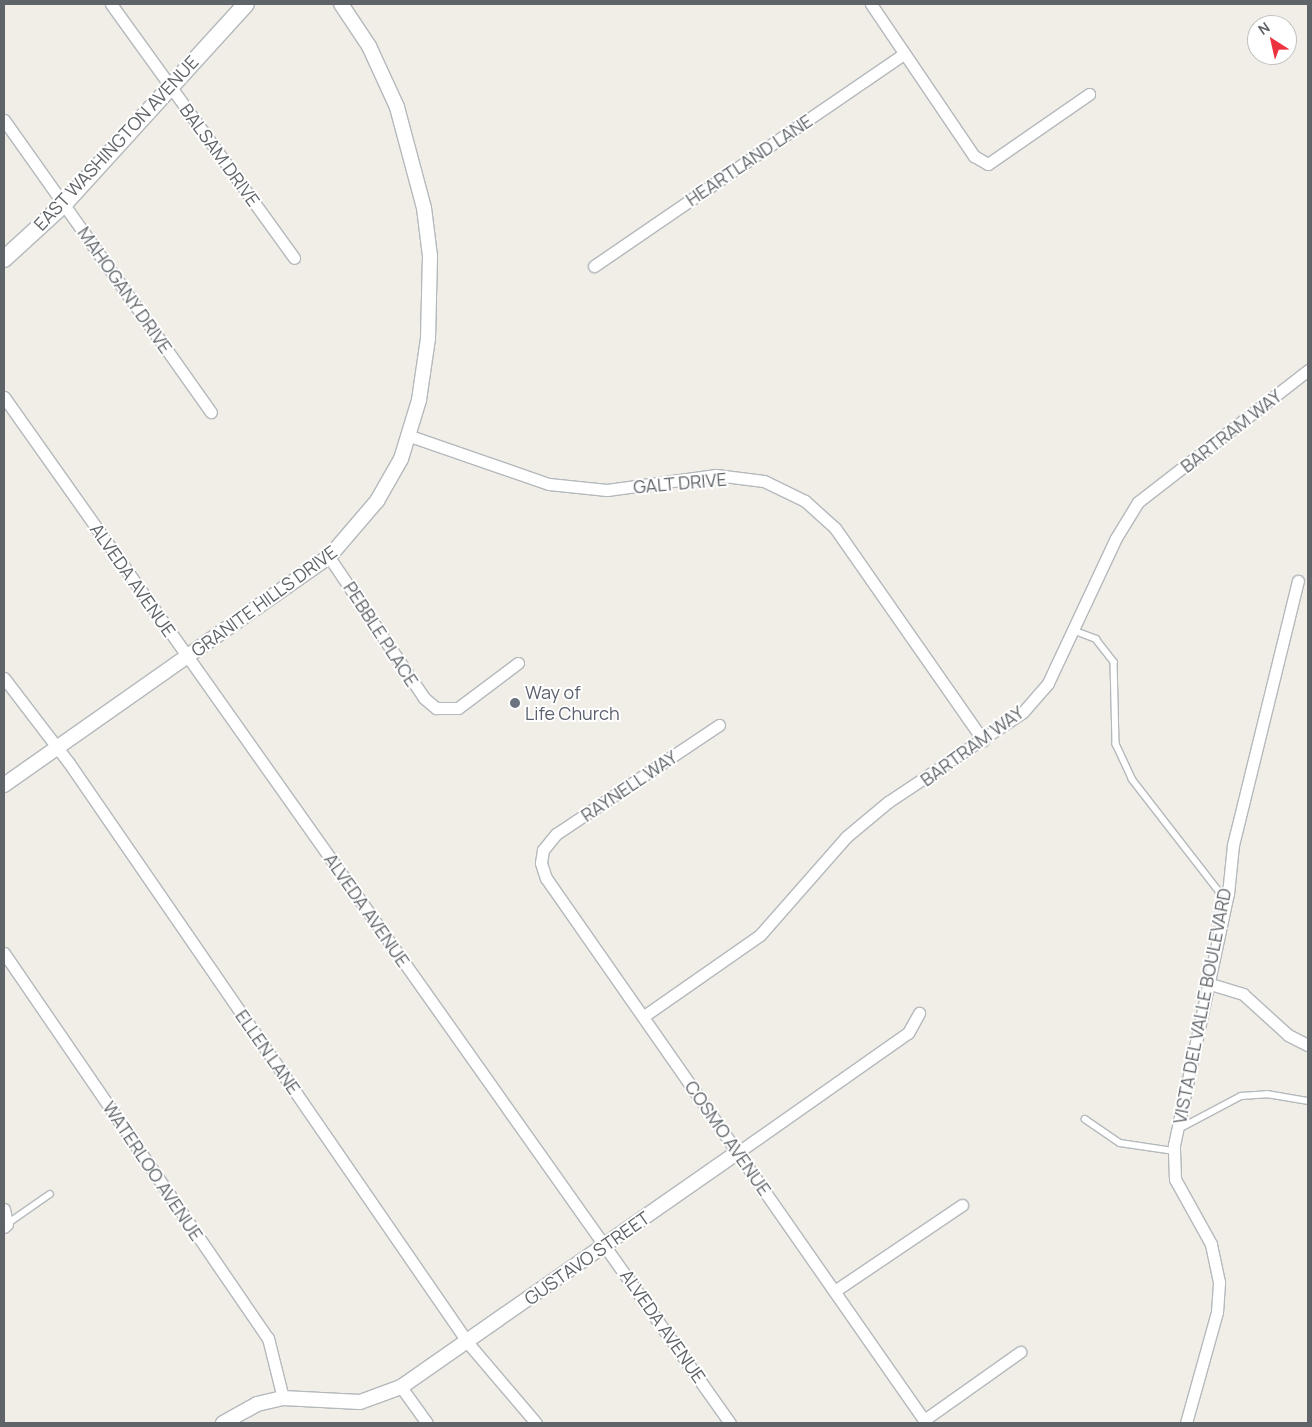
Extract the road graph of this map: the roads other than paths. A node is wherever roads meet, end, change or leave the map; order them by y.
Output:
1 (111, 4) edge
2 (246, 4) edge
3 (341, 4) edge
4 (870, 4) edge
5 (904, 54) junction
6 (172, 88) junction
7 (1089, 94) dead end
8 (4, 120) edge
9 (64, 204) junction
10 (294, 258) dead end
11 (4, 259) edge
12 (594, 266) dead end
13 (1308, 370) edge
14 (4, 397) edge
15 (211, 412) dead end
16 (410, 436) junction
17 (329, 557) junction
18 (1298, 581) dead end
19 (1073, 630) junction
20 (188, 656) junction
21 (518, 663) dead end
22 (4, 678) edge
23 (719, 725) dead end
24 (983, 740) junction
25 (58, 747) junction
26 (4, 785) edge
27 (542, 850) joint
28 (1228, 894) junction
29 (4, 953) edge
30 (1207, 983) junction
31 (919, 1014) dead end
32 (644, 1016) junction
33 (1308, 1045) edge
34 (1308, 1101) edge
35 (1085, 1119) dead end
36 (1178, 1130) junction
37 (1174, 1151) junction
38 (737, 1153) junction
39 (50, 1194) dead end
40 (962, 1204) dead end
41 (4, 1209) edge
42 (6, 1225) edge
43 (605, 1246) junction
44 (836, 1290) junction
45 (468, 1342) junction
46 (1020, 1352) dead end
47 (401, 1387) junction
48 (283, 1398) junction
49 (925, 1422) edge
50 (223, 1423) edge
51 (427, 1423) edge
52 (536, 1423) edge
53 (730, 1423) edge
54 (1186, 1423) edge

1 - 6 street, BALSAM DRIVE
2 - 6 main road, EAST WASHINGTON AVENUE
3 - 16 street, GRANITE HILLS DRIVE
4 - 5 street
5 - 7 street
5 - 12 street, HEARTLAND LANE
6 - 9 main road, EAST WASHINGTON AVENUE
6 - 10 street, BALSAM DRIVE
8 - 9 street, MAHOGANY DRIVE
9 - 11 main road, EAST WASHINGTON AVENUE
9 - 15 street, MAHOGANY DRIVE
13 - 19 street, BARTRAM WAY
14 - 20 street, ALVEDA AVENUE
16 - 17 street, GRANITE HILLS DRIVE
16 - 24 street, GALT DRIVE
17 - 20 street, GRANITE HILLS DRIVE
17 - 21 street, PEBBLE PLACE
18 - 28 street, VISTA DEL VALLE BOULEVARD
19 - 24 street, BARTRAM WAY
19 - 28 lane
20 - 25 street, GRANITE HILLS DRIVE
20 - 43 street, ALVEDA AVENUE
22 - 25 street, ELLEN LANE
23 - 27 street, RAYNELL WAY
24 - 32 street, BARTRAM WAY
25 - 26 street, GRANITE HILLS DRIVE
25 - 45 street, ELLEN LANE
27 - 32 street, COSMO AVENUE
28 - 30 street, VISTA DEL VALLE BOULEVARD
29 - 48 street, WATERLOO AVENUE
30 - 33 street
30 - 36 street, VISTA DEL VALLE BOULEVARD
31 - 38 street, GUSTAVO STREET
32 - 38 street, COSMO AVENUE
34 - 36 lane
35 - 37 lane
36 - 37 street, VISTA DEL VALLE BOULEVARD
37 - 54 street, VISTA DEL VALLE BOULEVARD
38 - 43 street, GUSTAVO STREET
38 - 44 street, COSMO AVENUE
39 - 42 lane
40 - 44 street
41 - 42 street
43 - 45 street, GUSTAVO STREET
43 - 53 street, ALVEDA AVENUE
44 - 49 street, COSMO AVENUE
45 - 47 street, GUSTAVO STREET
45 - 52 street, ELLEN LANE
46 - 49 street
47 - 48 street, GUSTAVO STREET
47 - 51 street
48 - 50 street, GUSTAVO STREET

